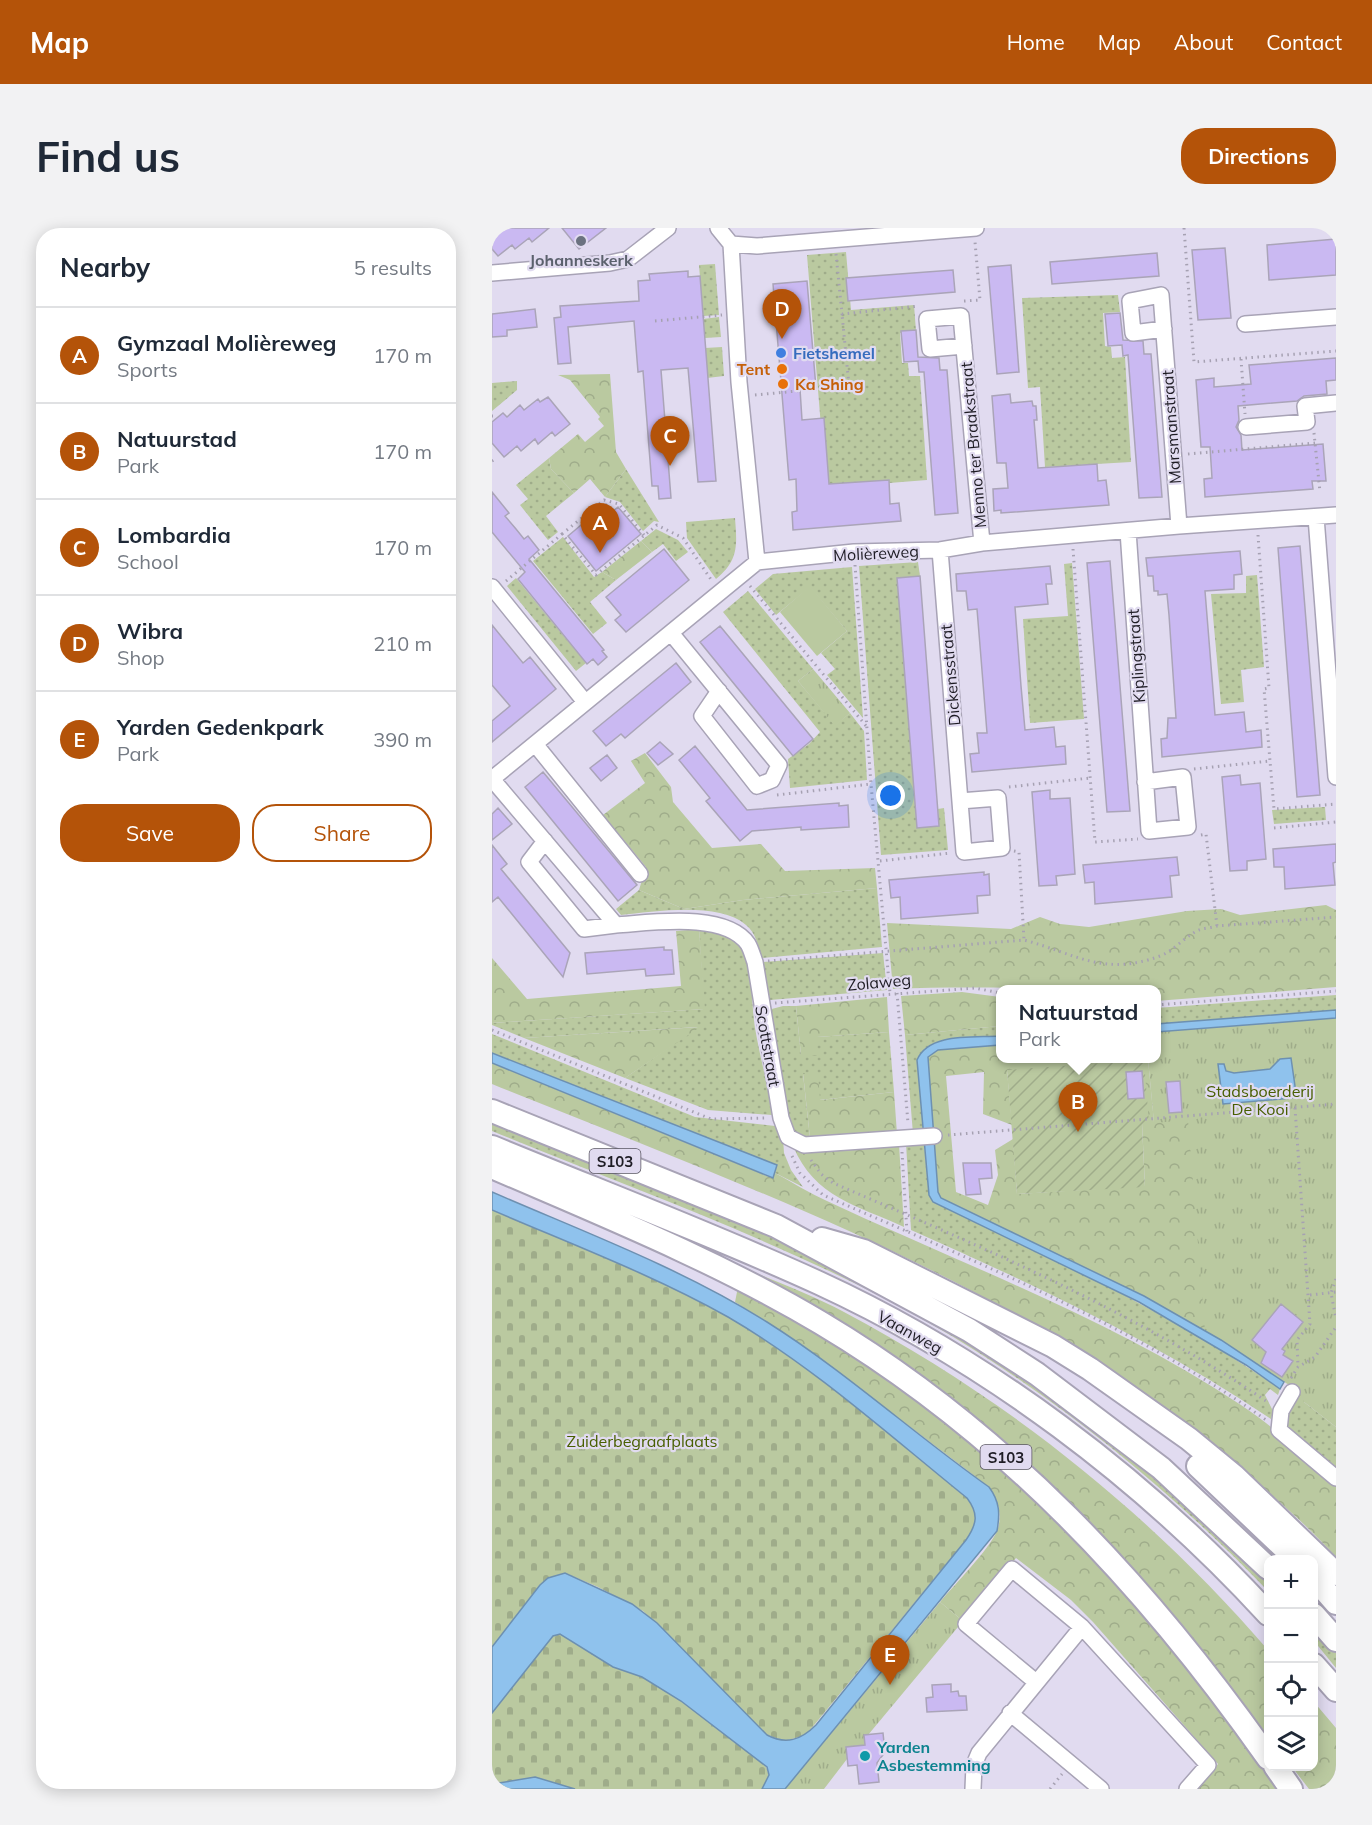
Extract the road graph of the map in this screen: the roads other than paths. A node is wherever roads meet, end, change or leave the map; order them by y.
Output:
1 (668, 228) edge
2 (718, 228) edge
3 (975, 228) edge
4 (731, 244) junction
5 (492, 273) edge
6 (1336, 317) edge
7 (1245, 324) dead end
8 (1164, 329) dead end
9 (964, 346) dead end
10 (1336, 403) edge
11 (1246, 427) road end
12 (1336, 515) edge
13 (1316, 517) junction
14 (1179, 526) junction
15 (1128, 531) junction
16 (982, 543) junction
17 (940, 550) junction
18 (757, 562) junction
19 (494, 589) edge
20 (671, 633) junction
21 (719, 691) junction
22 (585, 702) junction
23 (535, 744) junction
24 (1336, 770) edge
25 (492, 779) edge
26 (1145, 782) dead end
27 (960, 801) junction
28 (544, 841) junction
29 (640, 874) dead end
30 (616, 926) junction
31 (492, 1111) edge
32 (917, 1138) road end
33 (492, 1147) edge
34 (492, 1167) edge
35 (776, 1226) junction
36 (950, 1294) junction
37 (1292, 1392) dead end
38 (1336, 1478) edge
39 (1292, 1555) edge
40 (1264, 1563) edge
41 (1336, 1574) edge
42 (1318, 1583) edge
43 (1336, 1603) edge
44 (1264, 1609) edge
45 (1318, 1620) edge
46 (1082, 1627) junction
47 (1336, 1640) edge
48 (1318, 1670) edge
49 (1036, 1682) junction
50 (1336, 1690) edge
51 (1010, 1713) junction
52 (1264, 1751) edge
53 (1278, 1771) edge
54 (973, 1789) edge
55 (1101, 1789) edge
56 (1187, 1789) edge
57 (1291, 1789) edge

1 - 5 street
2 - 4 street
3 - 4 street
4 - 18 street
6 - 7 street
8 - 14 street, Marsmanstraat
9 - 16 street, Menno ter Braakstraat
10 - 11 street
12 - 13 street, Molièreweg
13 - 14 street, Molièreweg
13 - 24 street
14 - 15 street, Molièreweg
15 - 16 street, Molièreweg
15 - 26 street, Kiplingstraat
16 - 17 street, Molièreweg
17 - 18 street, Molièreweg
17 - 27 street, Dickensstraat
18 - 20 street
19 - 22 street
20 - 21 street
20 - 22 street
21 - 21 street
22 - 23 street
23 - 25 street
23 - 29 street
25 - 28 street
27 - 27 street, Dickensstraat
28 - 30 street
28 - 30 street, Scottstraat
30 - 32 street, Scottstraat
31 - 35 highway, S103
33 - 44 highway, Vaanweg / S103
34 - 52 highway, S103
35 - 36 highway, S103
35 - 40 highway, S103
36 - 39 highway, S103
36 - 41 highway, S103
37 - 38 street
42 - 43 highway
45 - 47 highway
46 - 49 street
46 - 49 street
46 - 56 street
48 - 50 highway
49 - 51 street
51 - 54 street
51 - 55 street
53 - 57 highway

